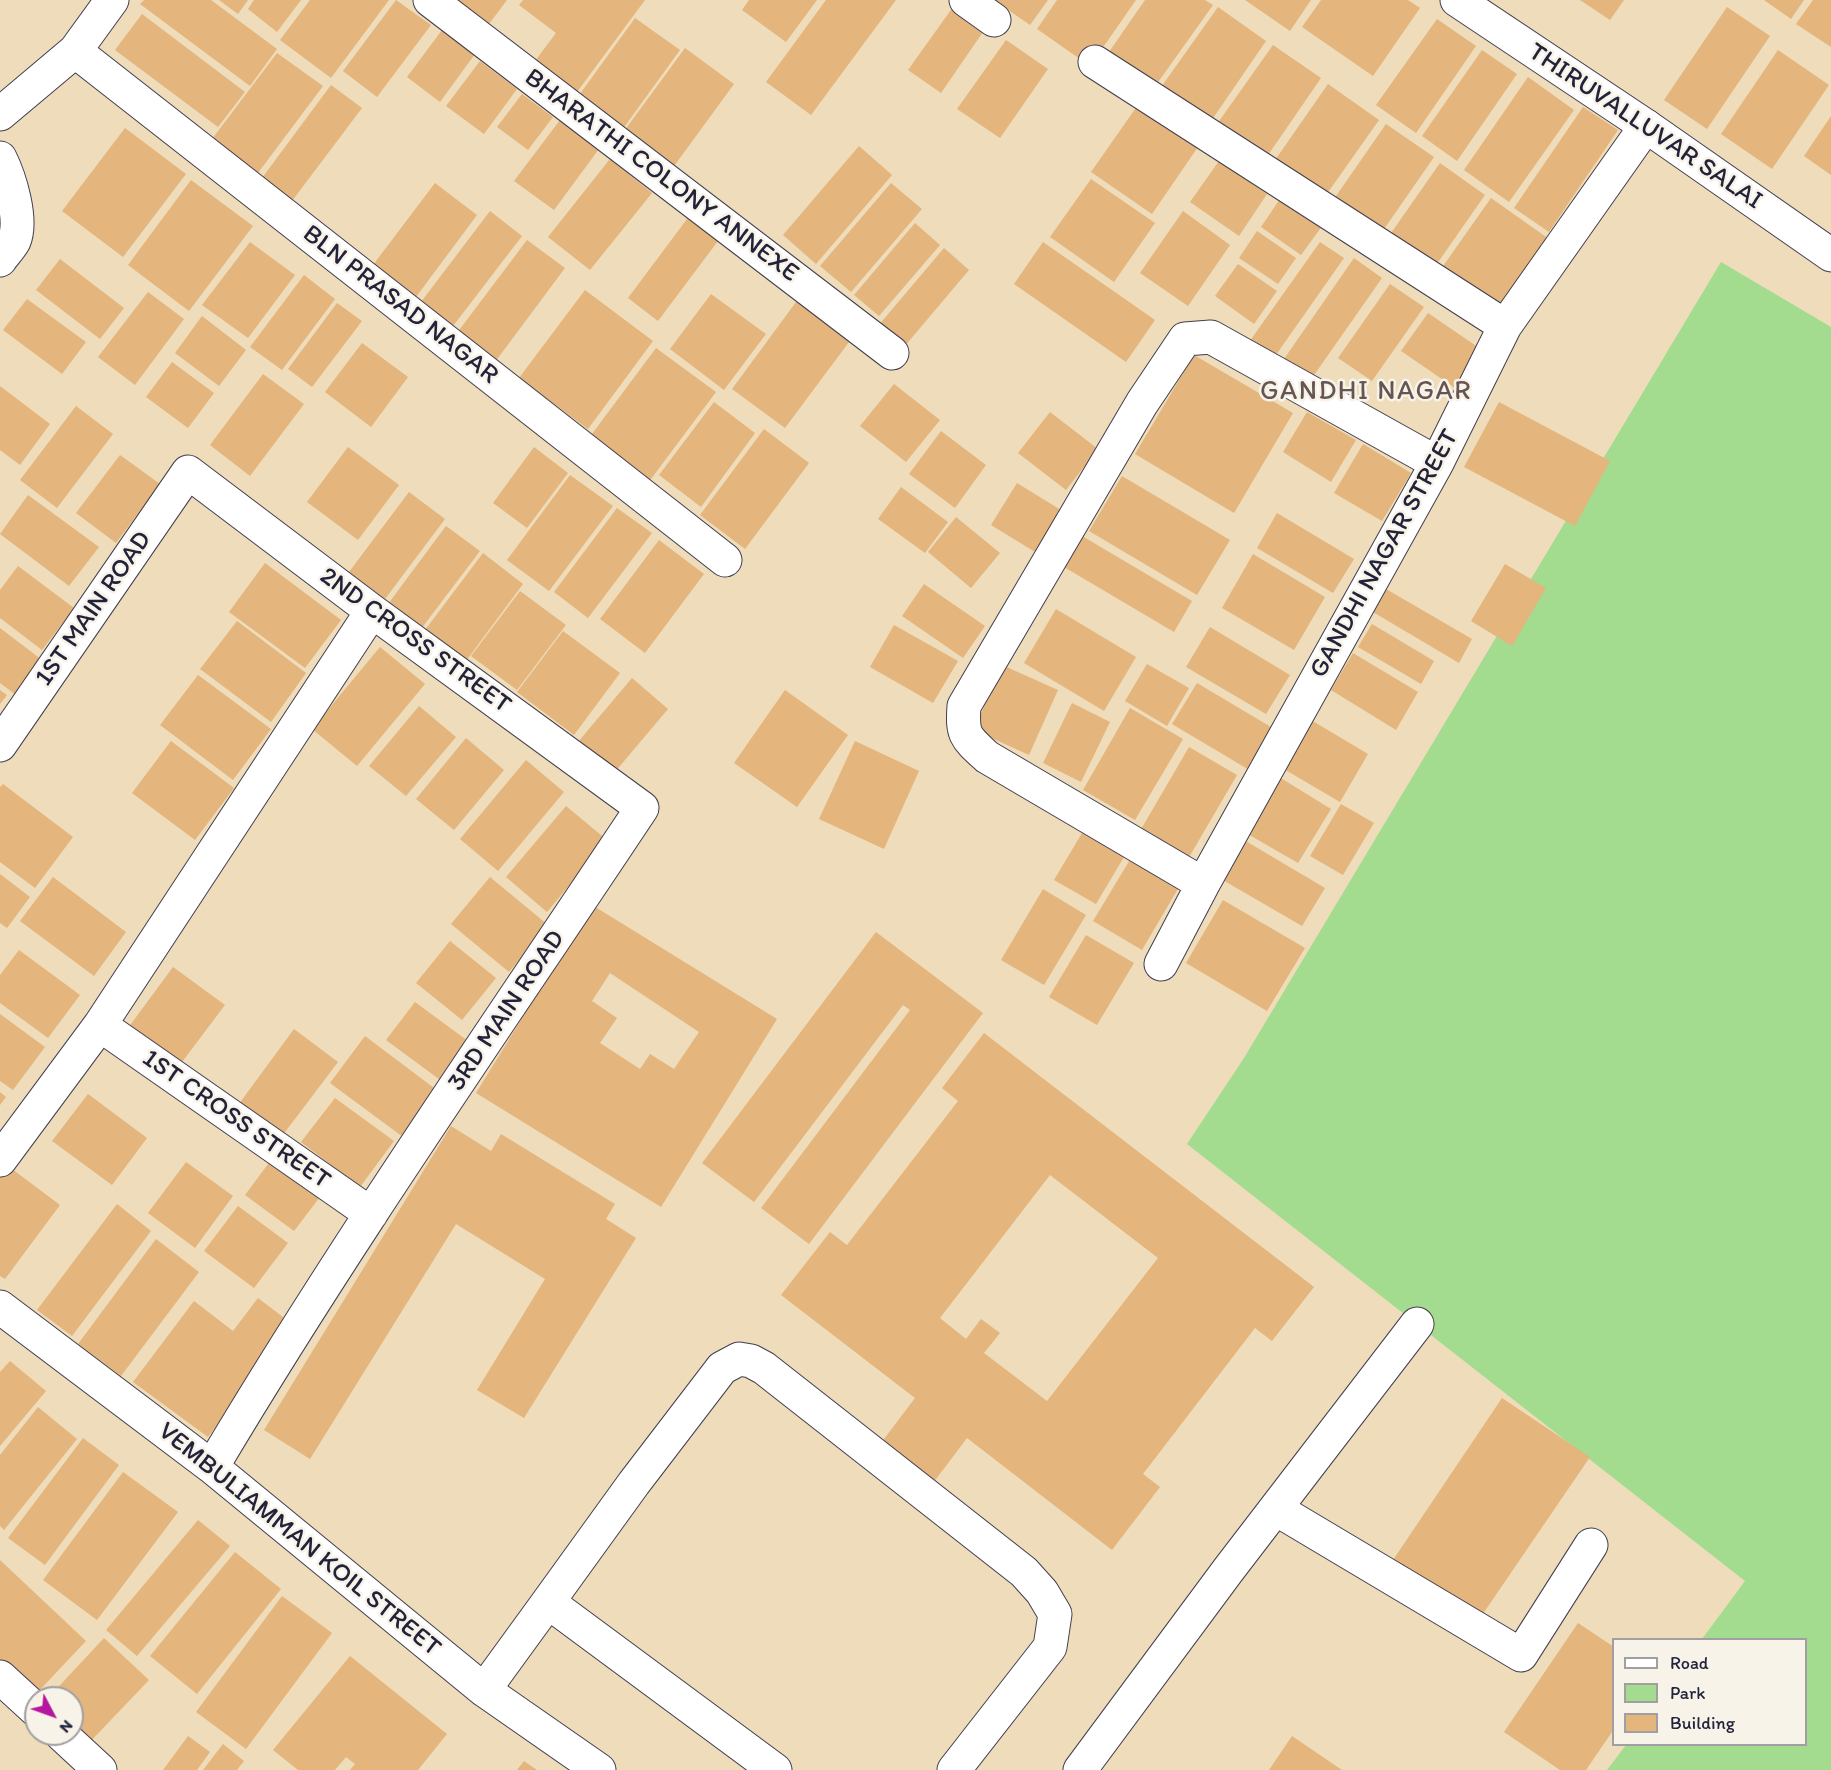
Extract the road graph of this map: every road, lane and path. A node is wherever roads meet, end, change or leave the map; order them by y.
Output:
1 (112, 0) edge
2 (430, 0) edge
3 (966, 0) edge
4 (1457, 0) edge
5 (994, 20) dead end
6 (75, 51) junction
7 (1095, 62) dead end
8 (0, 114) edge
9 (1646, 126) junction
10 (0, 158) edge
11 (1831, 255) edge
12 (0, 260) edge
13 (1505, 327) junction
14 (892, 353) dead end
15 (1437, 462) junction
16 (188, 472) joint
17 (725, 560) dead end
18 (372, 610) junction
19 (0, 745) edge
20 (642, 808) joint
21 (1203, 884) junction
22 (1161, 964) dead end
23 (100, 1025) junction
24 (0, 1160) edge
25 (371, 1214) junction
26 (0, 1307) edge
27 (1417, 1324) dead end
28 (212, 1467) junction
29 (1276, 1509) junction
30 (1591, 1545) dead end
31 (548, 1602) junction
32 (0, 1677) edge
33 (484, 1690) junction
34 (24, 1699) edge
35 (74, 1746) edge
36 (100, 1770) edge
37 (599, 1770) edge
38 (775, 1770) edge
39 (954, 1770) edge
40 (1080, 1770) edge

1 - 6 street
2 - 14 street, BHARATHI COLONY ANNEXE
3 - 5 street
4 - 9 street, THIRUVALLUVAR SALAI
6 - 8 street
6 - 17 street, BLN PRASAD NAGAR
7 - 13 street
9 - 11 street, THIRUVALLUVAR SALAI
9 - 13 street, GANDHI NAGAR STREET
10 - 12 street
13 - 15 street, GANDHI NAGAR STREET
15 - 21 street, GANDHI NAGAR STREET
15 - 21 street
16 - 18 street, 2ND CROSS STREET
16 - 19 street, 1ST MAIN ROAD
18 - 20 street, 2ND CROSS STREET
18 - 23 street
20 - 25 street, 3RD MAIN ROAD
21 - 22 street, GANDHI NAGAR STREET
23 - 24 street
23 - 25 street, 1ST CROSS STREET
25 - 28 street, 3RD MAIN ROAD
26 - 28 street, VEMBULIAMMAN KOIL STREET
27 - 29 street
28 - 33 street, VEMBULIAMMAN KOIL STREET
29 - 30 street
29 - 40 street
31 - 33 street
31 - 38 street
31 - 39 street
32 - 34 street
33 - 37 street, VEMBULIAMMAN KOIL STREET
35 - 36 street

